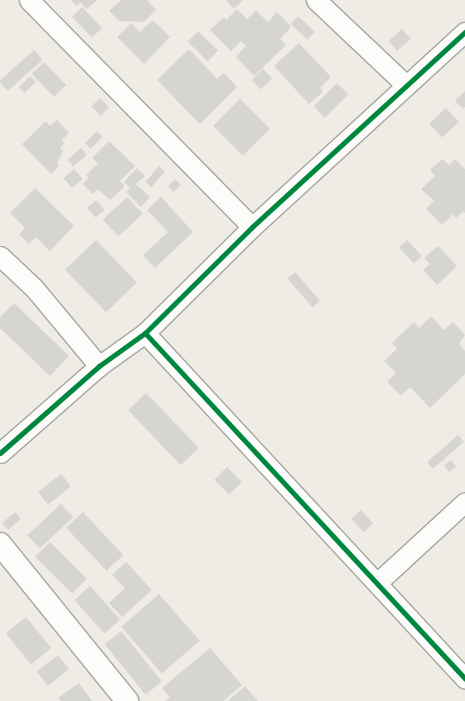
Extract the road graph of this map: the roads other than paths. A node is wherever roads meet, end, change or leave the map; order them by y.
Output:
1 (29, 0) edge
2 (316, 0) edge
3 (465, 32) edge
4 (406, 85) junction
5 (252, 227) junction
6 (0, 256) edge
7 (145, 333) junction
8 (99, 366) junction
9 (0, 453) edge
10 (465, 502) edge
11 (0, 544) edge
12 (378, 582) junction
13 (465, 678) edge
14 (127, 701) edge

1 - 5 street
2 - 4 street
3 - 4 street
4 - 5 street
5 - 7 street
6 - 8 street
7 - 8 street
7 - 12 street
8 - 9 street
10 - 12 street
11 - 14 street
12 - 13 street

